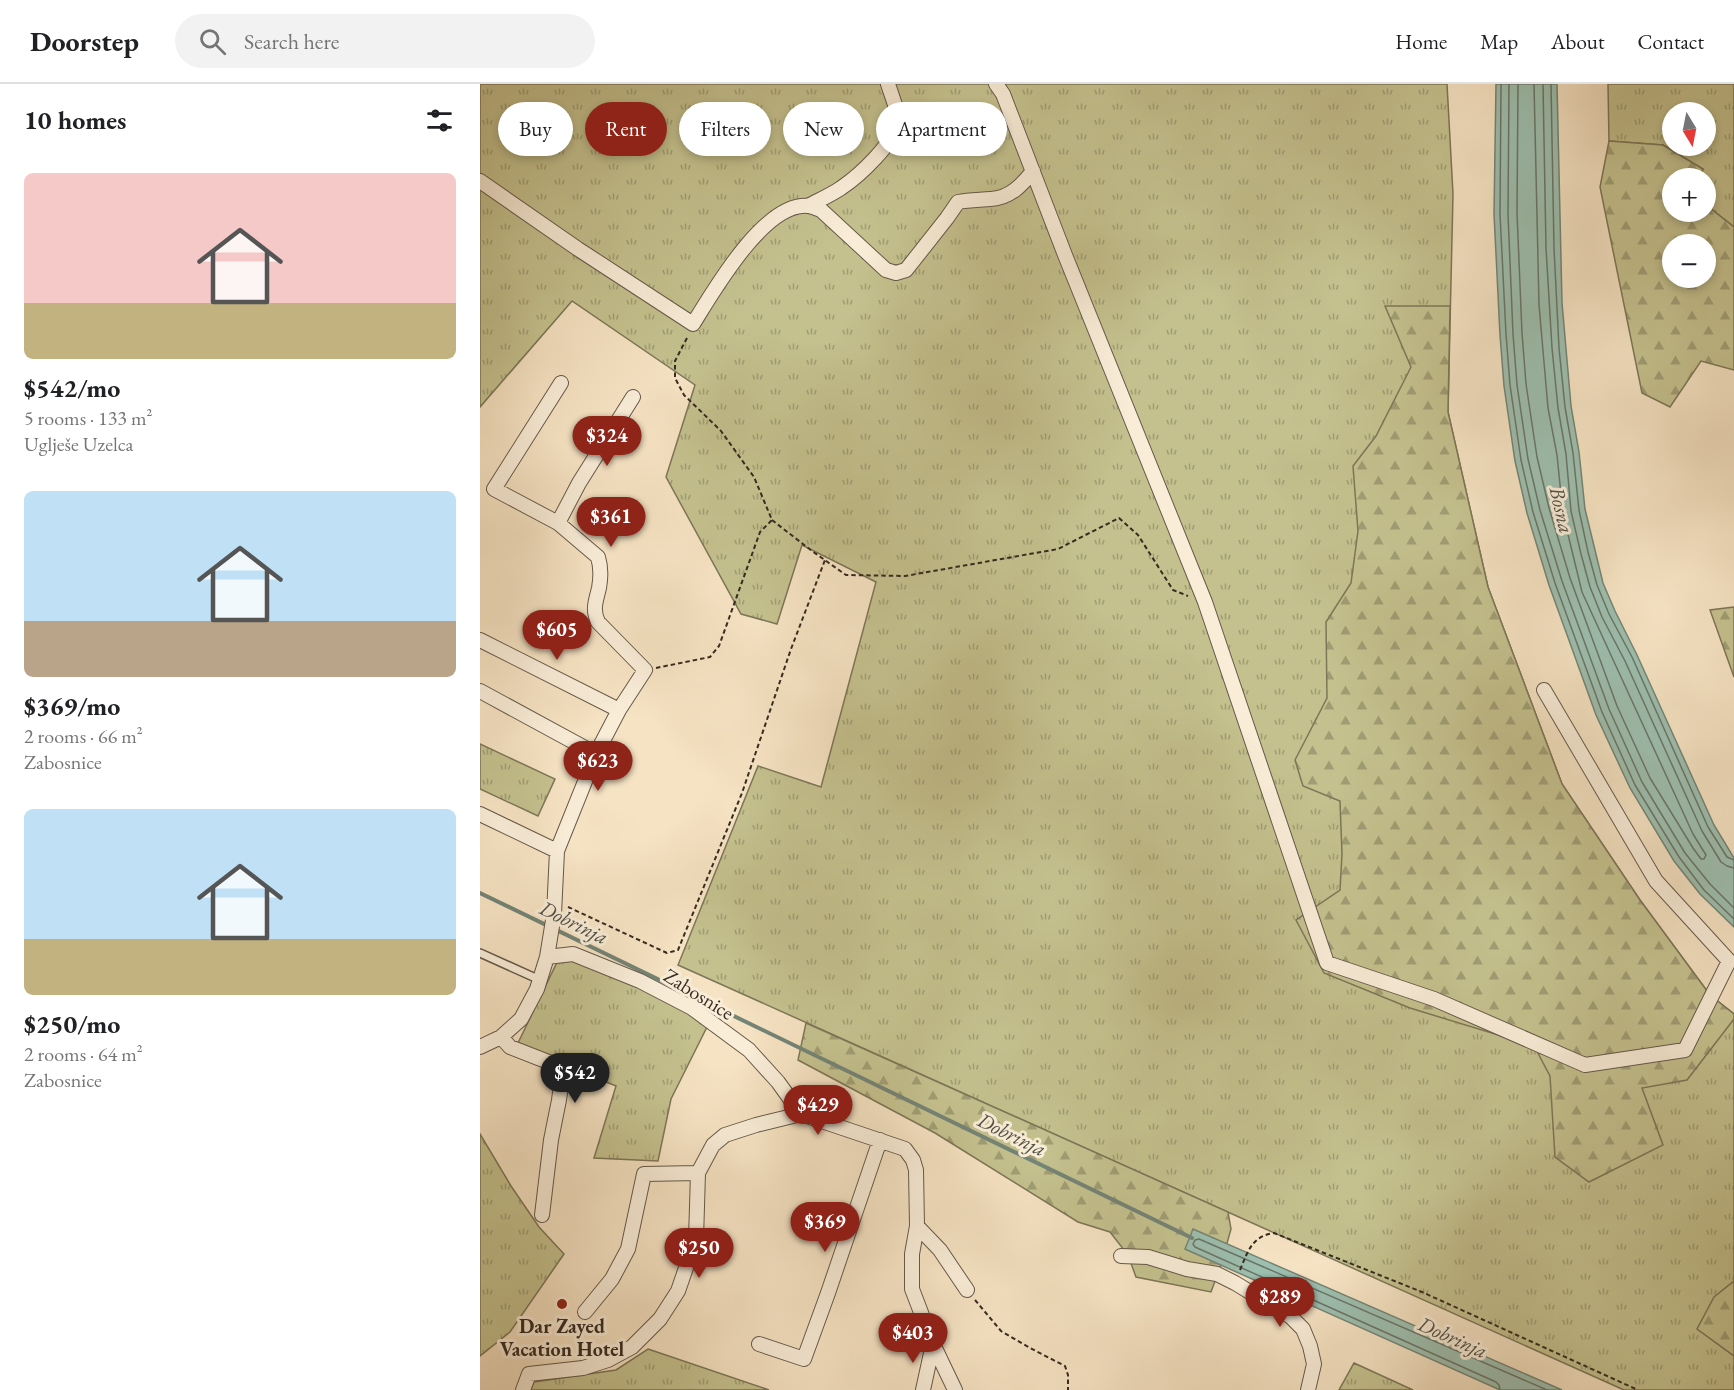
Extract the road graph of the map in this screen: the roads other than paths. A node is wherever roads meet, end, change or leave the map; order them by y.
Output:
1 (888, 84) edge
2 (996, 84) edge
3 (1033, 171) junction
4 (480, 181) edge
5 (808, 206) junction
6 (561, 383) dead end
7 (633, 397) dead end
8 (558, 523) junction
9 (480, 640) edge
10 (1544, 690) dead end
11 (480, 691) edge
12 (619, 710) junction
13 (596, 754) junction
14 (480, 814) edge
15 (557, 851) junction
16 (480, 953) edge
17 (489, 957) junction
18 (547, 957) junction
19 (480, 958) edge
20 (540, 980) junction
21 (501, 1037) junction
22 (480, 1047) edge
23 (801, 1114) junction
24 (880, 1140) junction
25 (698, 1173) junction
26 (542, 1215) dead end
27 (917, 1226) junction
28 (1121, 1256) dead end
29 (967, 1290) road end
30 (585, 1312) dead end
31 (759, 1344) dead end
32 (933, 1344) junction
33 (523, 1390) edge
34 (923, 1390) edge
35 (954, 1390) edge
36 (1308, 1390) edge

1 - 5 street
2 - 3 street
3 - 5 street
3 - 10 street
4 - 5 street
6 - 8 street
7 - 8 street
8 - 12 street
9 - 12 street
11 - 13 street
12 - 13 street
13 - 15 street
14 - 15 street
15 - 18 street
16 - 17 lane
17 - 19 lane
17 - 20 lane
18 - 20 street
18 - 23 street, Zabosnice
20 - 21 street
21 - 22 street
21 - 26 street
23 - 24 street
23 - 25 street
24 - 27 street
24 - 31 street
25 - 30 street
25 - 33 street
27 - 29 street
27 - 32 street
28 - 36 street
32 - 34 street
32 - 35 street

